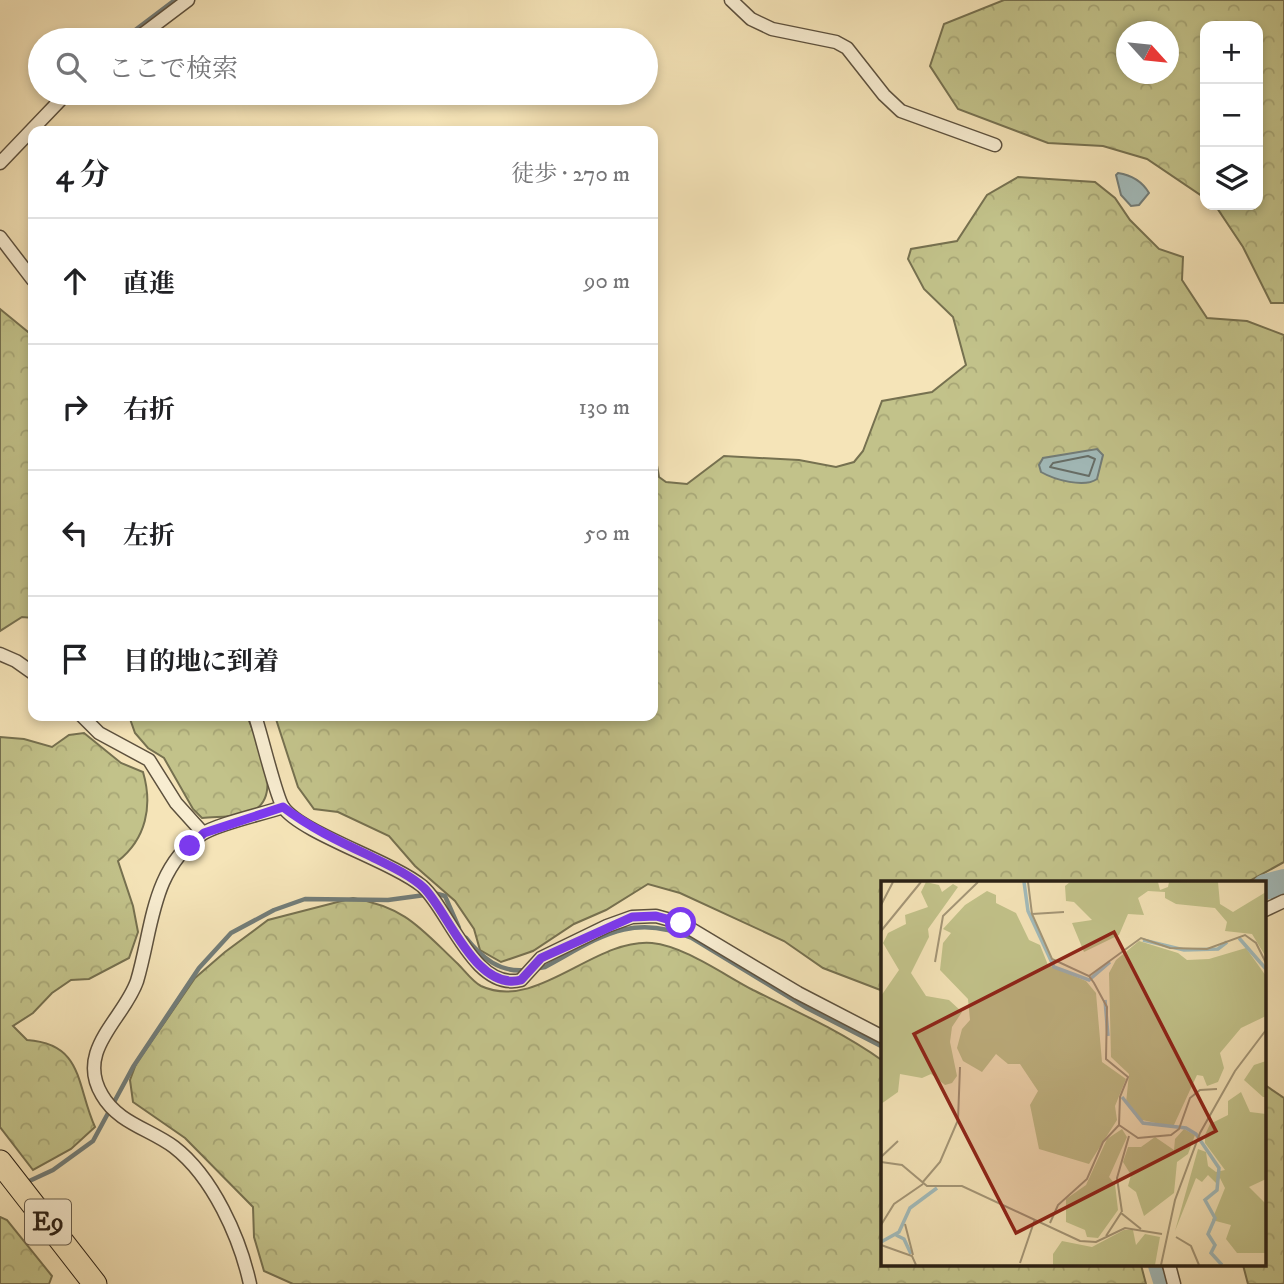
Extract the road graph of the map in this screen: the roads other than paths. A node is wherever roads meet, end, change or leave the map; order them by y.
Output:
1 (188, 0) edge
2 (732, 0) edge
3 (151, 28) edge
4 (56, 105) edge
5 (35, 126) edge
6 (28, 134) edge
7 (995, 145) dead end
8 (0, 163) edge
9 (0, 237) edge
10 (28, 274) edge
11 (0, 654) edge
12 (28, 669) edge
13 (87, 721) edge
14 (257, 721) edge
15 (283, 807) junction
16 (204, 833) junction
17 (1284, 901) edge
18 (1266, 910) edge
19 (881, 1036) edge
20 (0, 1162) edge
21 (1169, 1266) edge
22 (95, 1284) edge
23 (250, 1284) edge
24 (1174, 1284) edge

1 - 3 street
2 - 7 street
4 - 5 street
6 - 8 street
9 - 10 street
11 - 12 street
13 - 16 street
14 - 15 street
15 - 16 street
15 - 19 street
16 - 23 street
17 - 18 street
20 - 22 highway, E9
21 - 24 street

